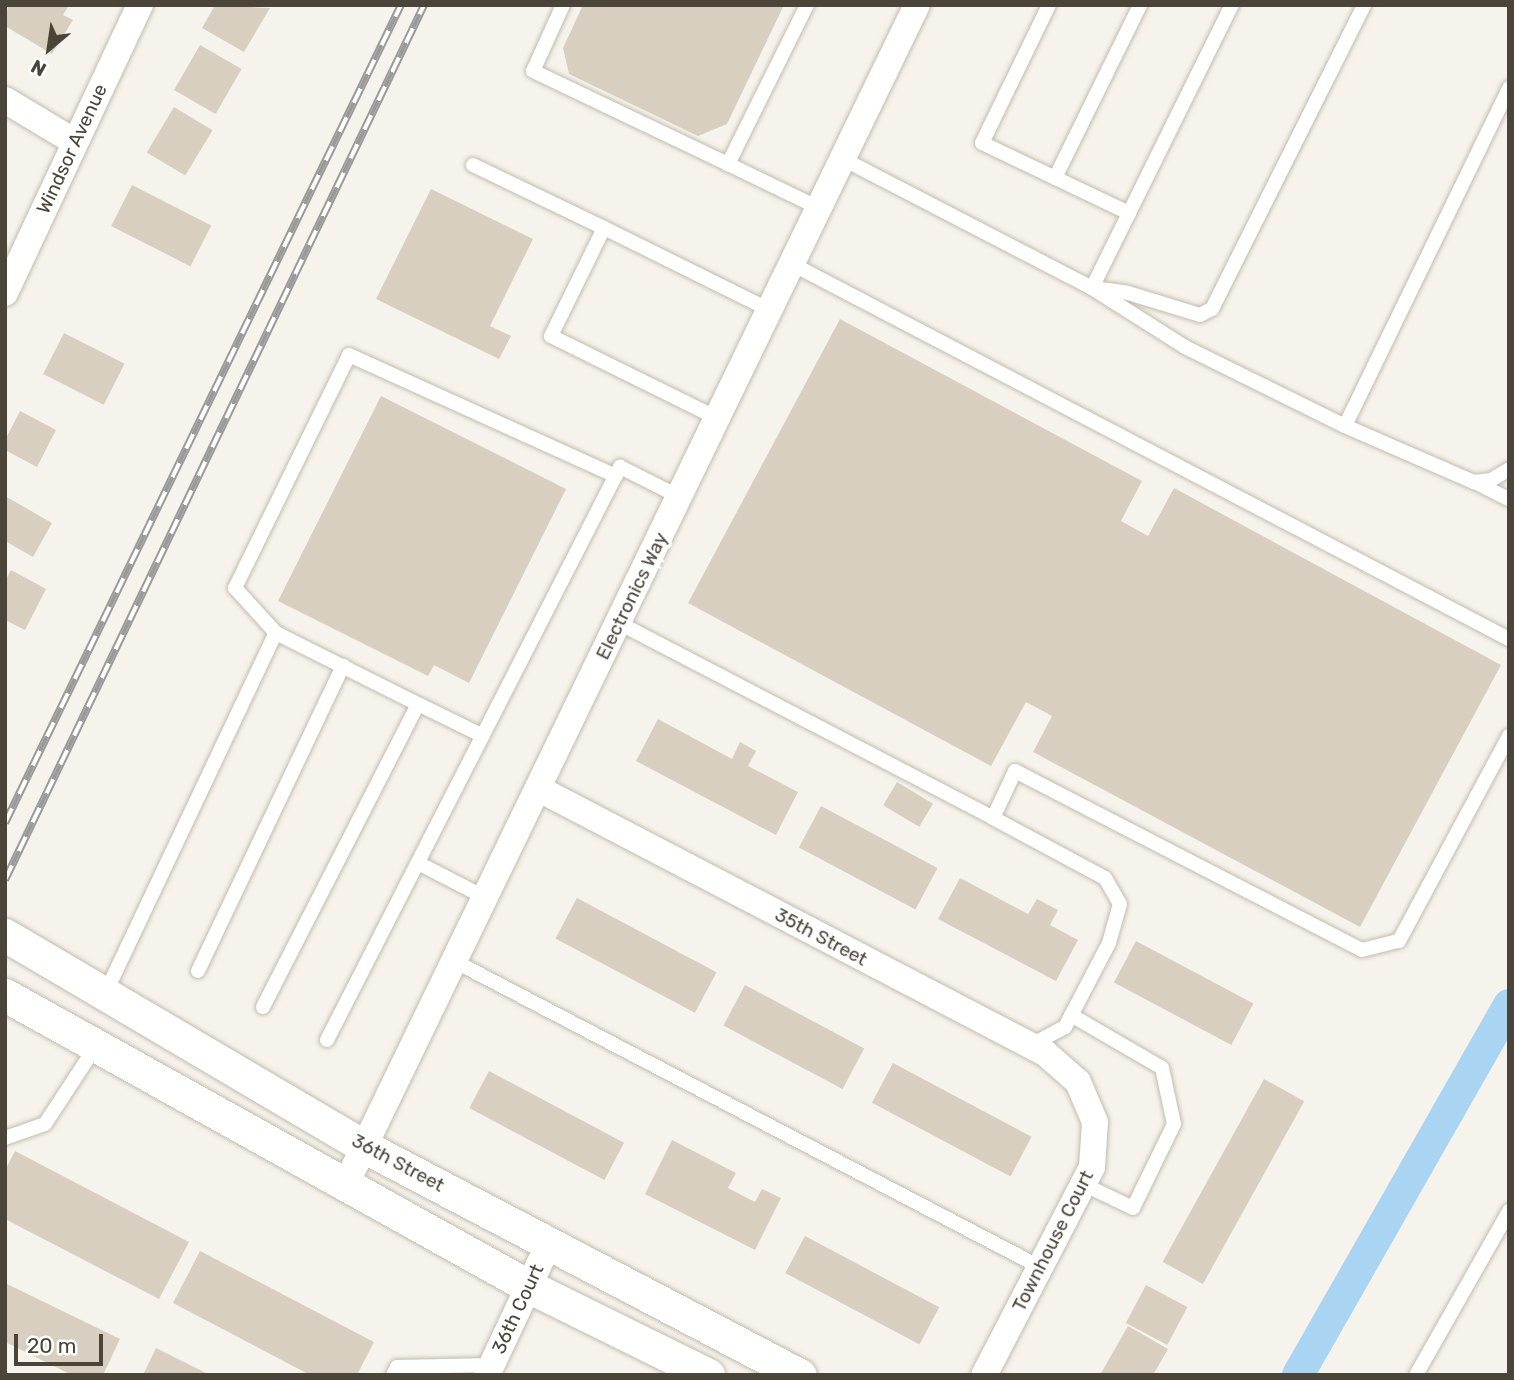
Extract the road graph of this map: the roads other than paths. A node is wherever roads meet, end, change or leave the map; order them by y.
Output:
1 (140, 5) edge
2 (564, 5) edge
3 (807, 5) edge
4 (917, 5) edge
5 (1049, 5) edge
6 (1140, 5) edge
7 (1232, 5) edge
8 (1364, 5) edge
9 (1509, 88) edge
10 (5, 100) edge
11 (75, 142) junction
12 (843, 159) junction
13 (728, 164) junction
14 (473, 165) dead end
15 (1055, 178) junction
16 (819, 208) junction
17 (1129, 213) junction
18 (604, 228) junction
19 (792, 264) junction
20 (1092, 288) junction
21 (5, 293) edge
22 (770, 310) junction
23 (718, 418) junction
24 (1345, 426) junction
25 (1509, 469) edge
26 (616, 476) junction
27 (1474, 482) junction
28 (680, 497) junction
29 (1509, 499) edge
30 (619, 623) junction
31 (276, 633) junction
32 (1509, 639) edge
33 (343, 666) junction
34 (418, 704) junction
35 (483, 736) junction
36 (1509, 736) edge
37 (539, 789) junction
38 (993, 818) junction
39 (418, 863) junction
40 (486, 898) junction
41 (5, 936) edge
42 (456, 962) junction
43 (198, 971) dead end
44 (5, 995) edge
45 (104, 997) junction
46 (263, 1007) dead end
47 (1071, 1015) junction
48 (327, 1040) dead end
49 (96, 1046) junction
50 (1030, 1046) junction
51 (1089, 1101) joint
52 (5, 1138) edge
53 (365, 1147) junction
54 (1083, 1184) junction
55 (345, 1186) junction
56 (1509, 1211) edge
57 (549, 1243) junction
58 (1040, 1267) junction
59 (528, 1286) junction
60 (489, 1370) edge
61 (393, 1375) edge
62 (708, 1375) edge
63 (800, 1375) edge
64 (984, 1375) edge
65 (1416, 1375) edge

1 - 11 street, Windsor Avenue
2 - 13 lane
3 - 13 lane
4 - 12 street, Electronics Way
5 - 15 lane
6 - 15 lane
7 - 17 lane
8 - 20 lane
9 - 24 lane
10 - 11 street
11 - 21 street, Windsor Avenue
12 - 16 street, Electronics Way
12 - 20 lane
13 - 16 lane
14 - 18 lane
15 - 17 lane
16 - 19 street, Electronics Way
17 - 20 lane
18 - 22 lane
18 - 23 lane
19 - 22 street, Electronics Way
19 - 32 lane
20 - 24 lane
22 - 23 street, Electronics Way
23 - 28 street, Electronics Way
24 - 27 lane
25 - 27 lane
26 - 28 lane
26 - 31 lane
26 - 35 lane
27 - 29 lane
28 - 30 street, Electronics Way
30 - 37 street, Electronics Way
30 - 38 lane
31 - 33 lane
31 - 45 lane
33 - 34 lane
33 - 43 lane
34 - 35 lane
34 - 46 lane
35 - 39 lane
36 - 38 lane
37 - 40 street, Electronics Way
37 - 50 street, 35th Street
38 - 47 lane
39 - 40 lane
39 - 48 lane
40 - 42 street, Electronics Way
41 - 45 street, 36th Street
42 - 53 street, Electronics Way
42 - 58 lane
44 - 49 street
45 - 53 street, 36th Street
47 - 50 lane
47 - 54 lane
49 - 52 lane
49 - 55 street
50 - 51 street, 35th Street
51 - 54 street, Townhouse Court
53 - 55 street, Electronics Way
53 - 57 street, 36th Street
54 - 58 street, Townhouse Court
55 - 59 street
56 - 65 lane
57 - 59 street, 36th Court
57 - 63 street, 36th Street
58 - 64 street, Townhouse Court
59 - 60 street, 36th Court
59 - 62 street
60 - 61 lane

